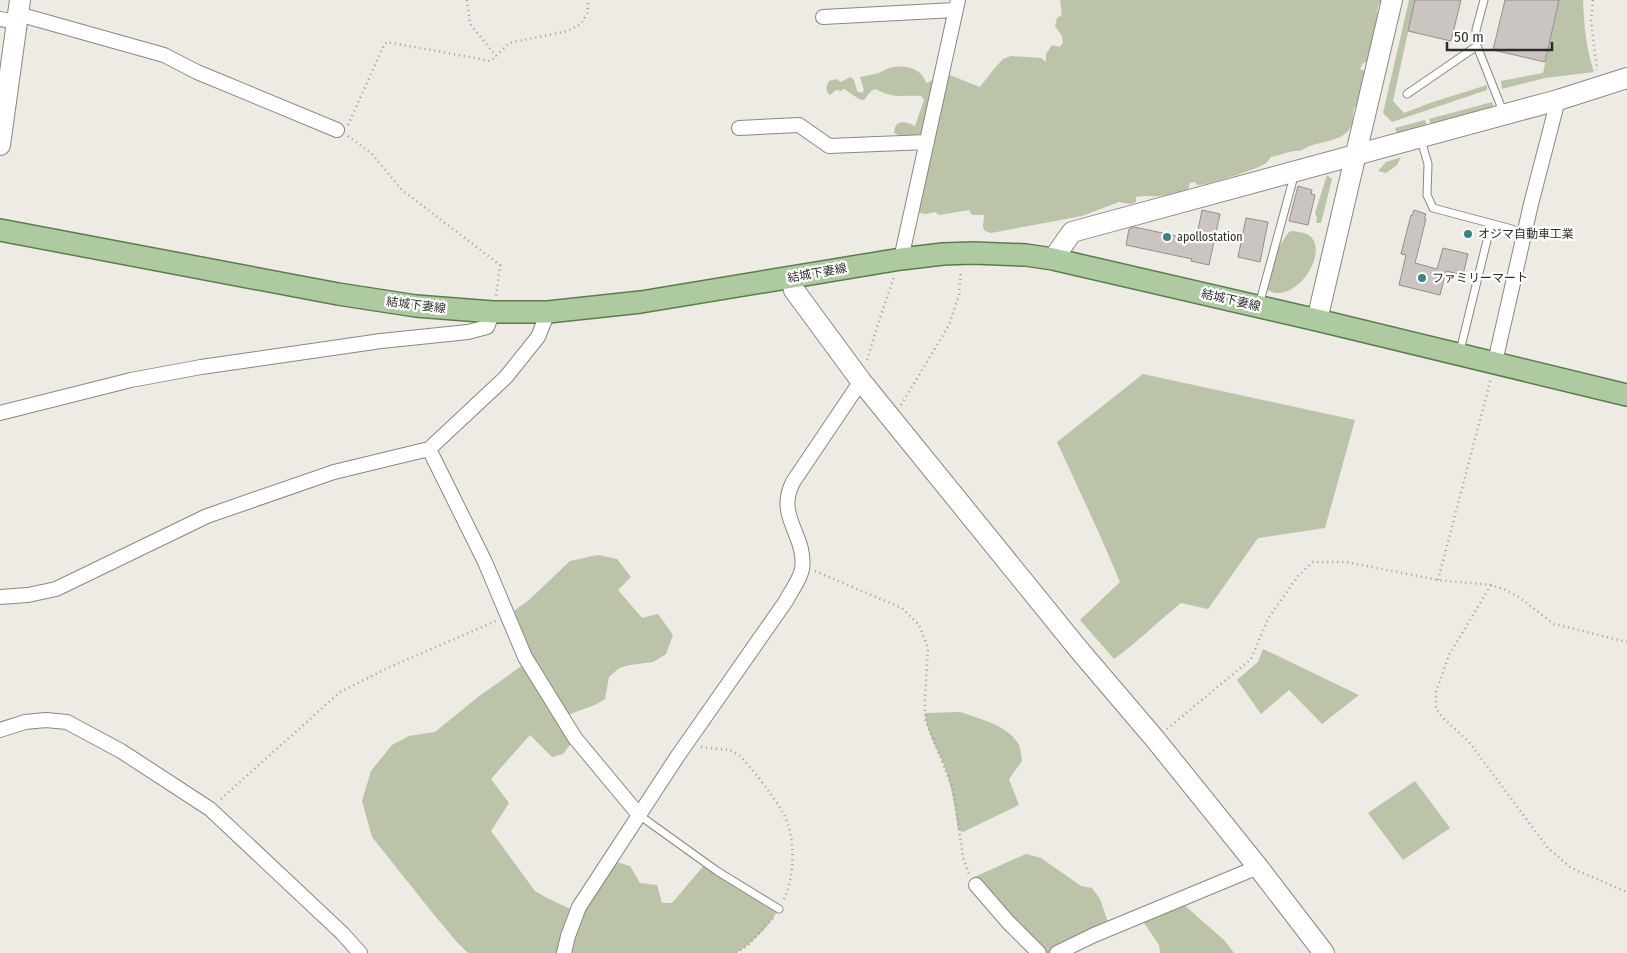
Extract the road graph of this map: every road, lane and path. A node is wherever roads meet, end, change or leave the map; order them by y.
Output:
1 (467, 0) edge
2 (588, 0) edge
3 (1392, 0) edge
4 (1484, 0) edge
5 (1593, 0) edge
6 (957, 5) edge
7 (13, 14) edge
8 (823, 17) dead end
9 (1477, 46) junction
10 (496, 56) junction
11 (1627, 78) edge
12 (1599, 87) junction
13 (1407, 94) dead end
14 (1558, 100) junction
15 (1504, 114) junction
16 (739, 128) dead end
17 (341, 132) junction
18 (1420, 138) junction
19 (927, 142) junction
20 (0, 145) edge
21 (1356, 154) junction
22 (1296, 170) junction
23 (1490, 224) junction
24 (1512, 229) dead end
25 (0, 230) edge
26 (962, 254) junction
27 (901, 258) junction
28 (1053, 259) junction
29 (791, 277) junction
30 (1258, 306) junction
31 (493, 312) junction
32 (548, 312) junction
33 (1317, 320) junction
34 (1459, 354) junction
35 (1496, 362) junction
36 (861, 381) junction
37 (1627, 395) edge
38 (0, 413) edge
39 (892, 419) junction
40 (430, 449) junction
41 (802, 564) junction
42 (1438, 580) junction
43 (1491, 585) junction
44 (0, 597) edge
45 (507, 616) junction
46 (1627, 642) edge
47 (0, 730) edge
48 (1155, 739) junction
49 (684, 747) junction
50 (210, 809) junction
51 (639, 815) junction
52 (1258, 867) junction
53 (976, 885) joint
54 (1627, 892) edge
55 (779, 909) junction
56 (360, 953) edge
57 (564, 953) edge
58 (736, 953) edge
59 (1039, 953) edge
60 (1057, 953) edge
61 (1324, 953) edge

1 - 10 path
2 - 10 path
3 - 21 street
4 - 9 lane
5 - 12 path
6 - 8 street
6 - 19 street
7 - 17 street
7 - 20 street
9 - 13 lane
9 - 15 lane
10 - 17 path
11 - 12 street
12 - 14 street
14 - 15 street
14 - 35 street
15 - 18 street
16 - 19 street
17 - 31 path
18 - 21 street
18 - 23 lane
19 - 27 street
21 - 22 street
21 - 33 street
22 - 28 street
22 - 30 lane
23 - 24 lane
23 - 34 lane
25 - 31 main road, 結城下妻線
26 - 27 main road, 結城下妻線
26 - 28 main road, 結城下妻線
26 - 39 path
27 - 29 main road, 結城下妻線
27 - 36 path
28 - 30 main road, 結城下妻線
29 - 32 main road, 結城下妻線
29 - 36 street
30 - 33 main road, 結城下妻線
31 - 32 main road, 結城下妻線
31 - 38 street
32 - 40 street
33 - 34 main road, 結城下妻線
34 - 35 main road, 結城下妻線
35 - 37 main road, 結城下妻線
35 - 42 path
36 - 39 street
36 - 41 street
39 - 48 street
40 - 44 street
40 - 45 street
41 - 49 street
41 - 53 path
42 - 43 path
42 - 48 path
43 - 46 path
43 - 54 path
45 - 50 path
45 - 51 street
47 - 50 street
48 - 52 street
49 - 51 street
49 - 55 path
50 - 56 street
51 - 55 lane
51 - 57 street
52 - 60 street
52 - 61 street
53 - 59 street
55 - 58 path

